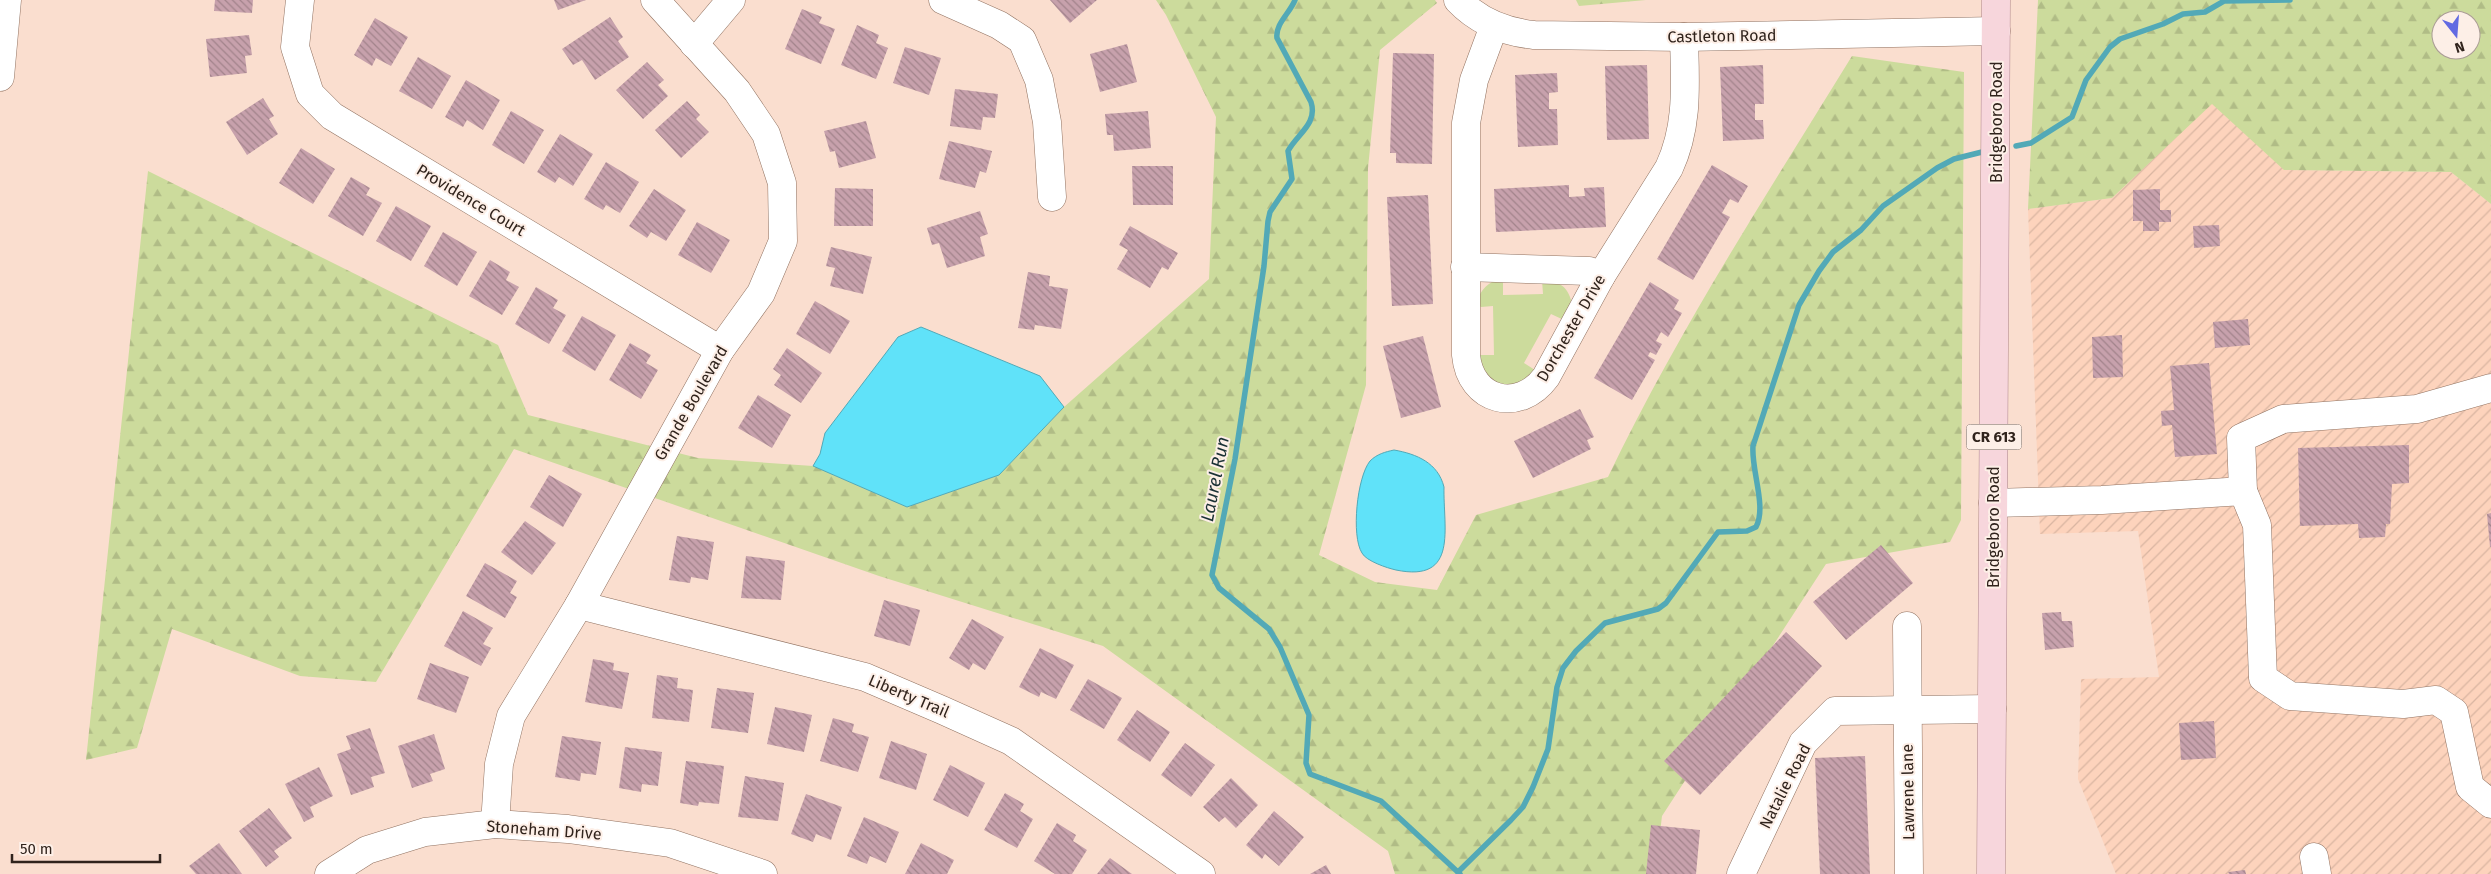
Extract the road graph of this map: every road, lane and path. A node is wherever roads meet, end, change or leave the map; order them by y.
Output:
1 (7, 0) edge
2 (300, 0) edge
3 (655, 0) edge
4 (731, 0) edge
5 (943, 0) edge
6 (1458, 0) edge
7 (1996, 0) edge
8 (1494, 26) junction
9 (1996, 31) junction
10 (1684, 37) junction
11 (694, 44) junction
12 (0, 77) edge
13 (1052, 197) dead end
14 (1465, 267) junction
15 (1601, 276) junction
16 (720, 350) junction
17 (2491, 388) edge
18 (2243, 491) junction
19 (1994, 502) junction
20 (579, 605) junction
21 (1907, 626) dead end
22 (1992, 709) junction
23 (1906, 710) junction
24 (2491, 804) edge
25 (495, 824) junction
26 (329, 874) edge
27 (763, 874) edge
28 (1201, 874) edge
29 (1741, 874) edge
30 (1909, 874) edge
31 (1991, 874) edge

1 - 12 street
2 - 16 street, Providence Court
3 - 11 street, Grande Boulevard
4 - 11 street
5 - 13 street
6 - 8 street, Castleton Road
7 - 9 main road, Bridgeboro Road / CR 613
8 - 10 street, Castleton Road
8 - 14 street, Dorchester Drive
9 - 10 street, Castleton Road
9 - 19 main road, Bridgeboro Road / CR 613
10 - 15 street, Dorchester Drive
11 - 16 street, Grande Boulevard
14 - 15 street
14 - 15 street, Dorchester Drive
16 - 20 street, Grande Boulevard
17 - 18 street
18 - 19 street
18 - 24 street
19 - 22 main road, Bridgeboro Road / CR 613
20 - 25 street, Grande Boulevard
20 - 28 street, Liberty Trail
21 - 23 street, Lawrene lane
22 - 23 street, Natalie Road
22 - 31 main road, Bridgeboro Road / CR 613
23 - 29 street, Natalie Road
23 - 30 street, Lawrene lane
25 - 26 street, Stoneham Drive
25 - 27 street, Stoneham Drive

